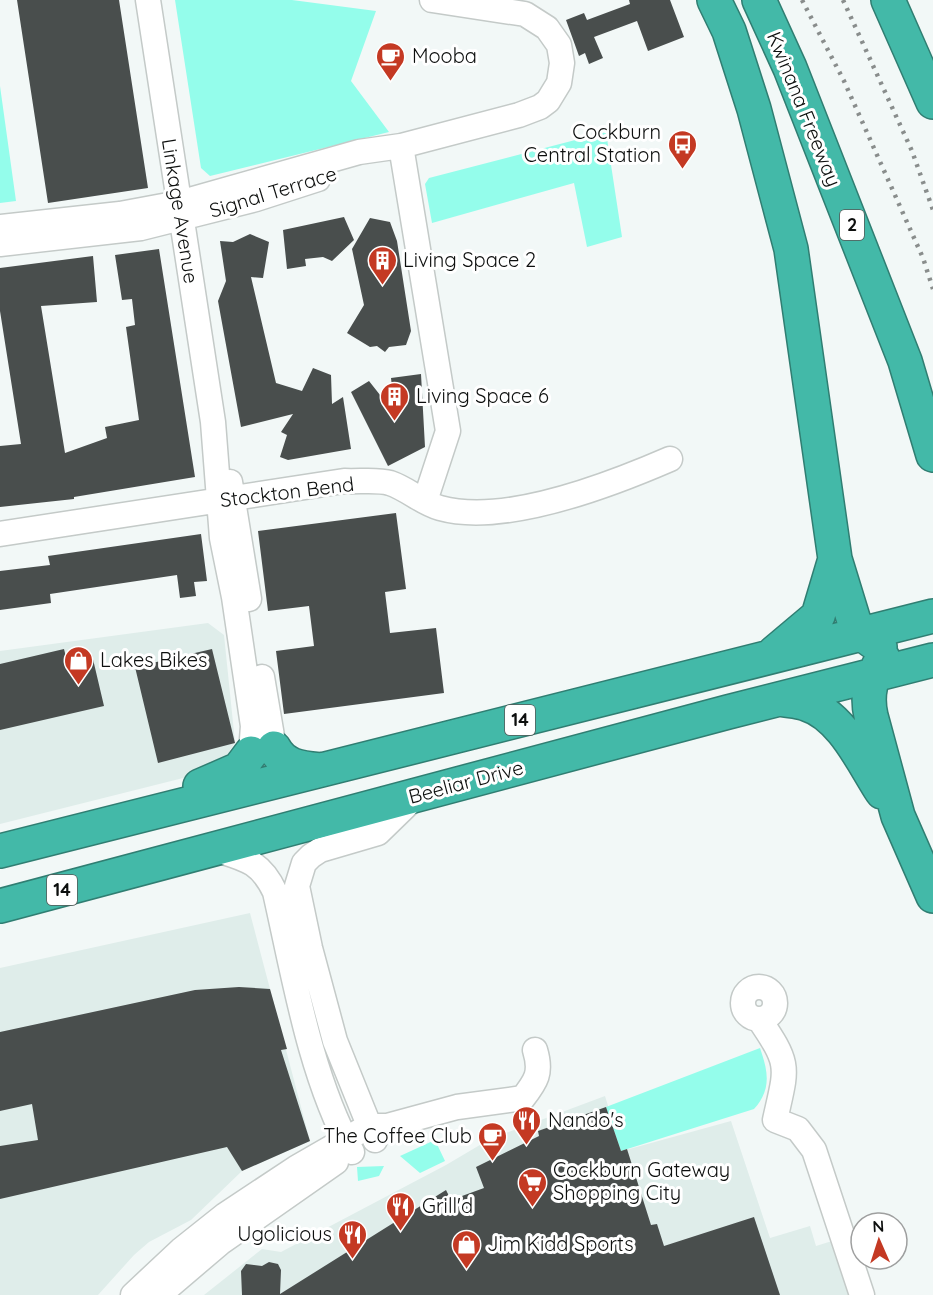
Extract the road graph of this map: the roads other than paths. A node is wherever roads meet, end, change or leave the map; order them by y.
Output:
1 (148, 0) edge
2 (432, 0) edge
3 (714, 0) edge
4 (759, 0) edge
5 (888, 0) edge
6 (912, 0) edge
7 (933, 54) edge
8 (933, 102) edge
9 (401, 146) junction
10 (180, 211) junction
11 (0, 227) edge
12 (0, 244) edge
13 (933, 455) edge
14 (670, 459) dead end
15 (226, 499) junction
16 (425, 501) junction
17 (0, 534) edge
18 (835, 559) junction
19 (932, 616) edge
20 (874, 653) junction
21 (768, 658) junction
22 (933, 658) edge
23 (777, 699) junction
24 (263, 750) junction
25 (322, 770) junction
26 (416, 795) junction
27 (898, 816) junction
28 (130, 819) junction
29 (217, 850) junction
30 (0, 851) edge
31 (933, 896) edge
32 (0, 906) edge
33 (766, 1016) dead end
34 (535, 1050) dead end
35 (377, 1131) junction
36 (348, 1145) junction
37 (133, 1295) edge
38 (159, 1295) edge
39 (862, 1295) edge

1 - 10 street, Linkage Avenue
2 - 9 street, Signal Terrace
3 - 18 highway
4 - 13 highway, Kwinana Freeway / 2
5 - 8 highway
6 - 7 highway
9 - 10 street, Signal Terrace
9 - 16 street
10 - 11 street, Signal Terrace
10 - 12 street, Signal Terrace
10 - 15 street, Linkage Avenue
14 - 16 street, Stockton Bend
15 - 16 street, Stockton Bend
15 - 17 street, Stockton Bend
15 - 24 street, Linkage Avenue
18 - 20 highway
18 - 21 highway
19 - 20 highway, Beeliar Drive / 14
20 - 21 highway, Beeliar Drive / 14
20 - 22 highway, Beeliar Drive / 14
20 - 23 highway, Beeliar Drive / 14
20 - 27 highway
21 - 25 highway, Beeliar Drive / 14
23 - 26 highway, Beeliar Drive / 14
23 - 27 highway
24 - 25 highway
24 - 28 highway
25 - 28 highway, Beeliar Drive / 14
26 - 29 highway, Beeliar Drive / 14
26 - 35 street
27 - 31 highway
28 - 30 highway, Beeliar Drive / 14
29 - 32 highway, Beeliar Drive / 14
29 - 36 street
33 - 39 street
34 - 35 street
35 - 36 street
36 - 37 street
36 - 38 street

